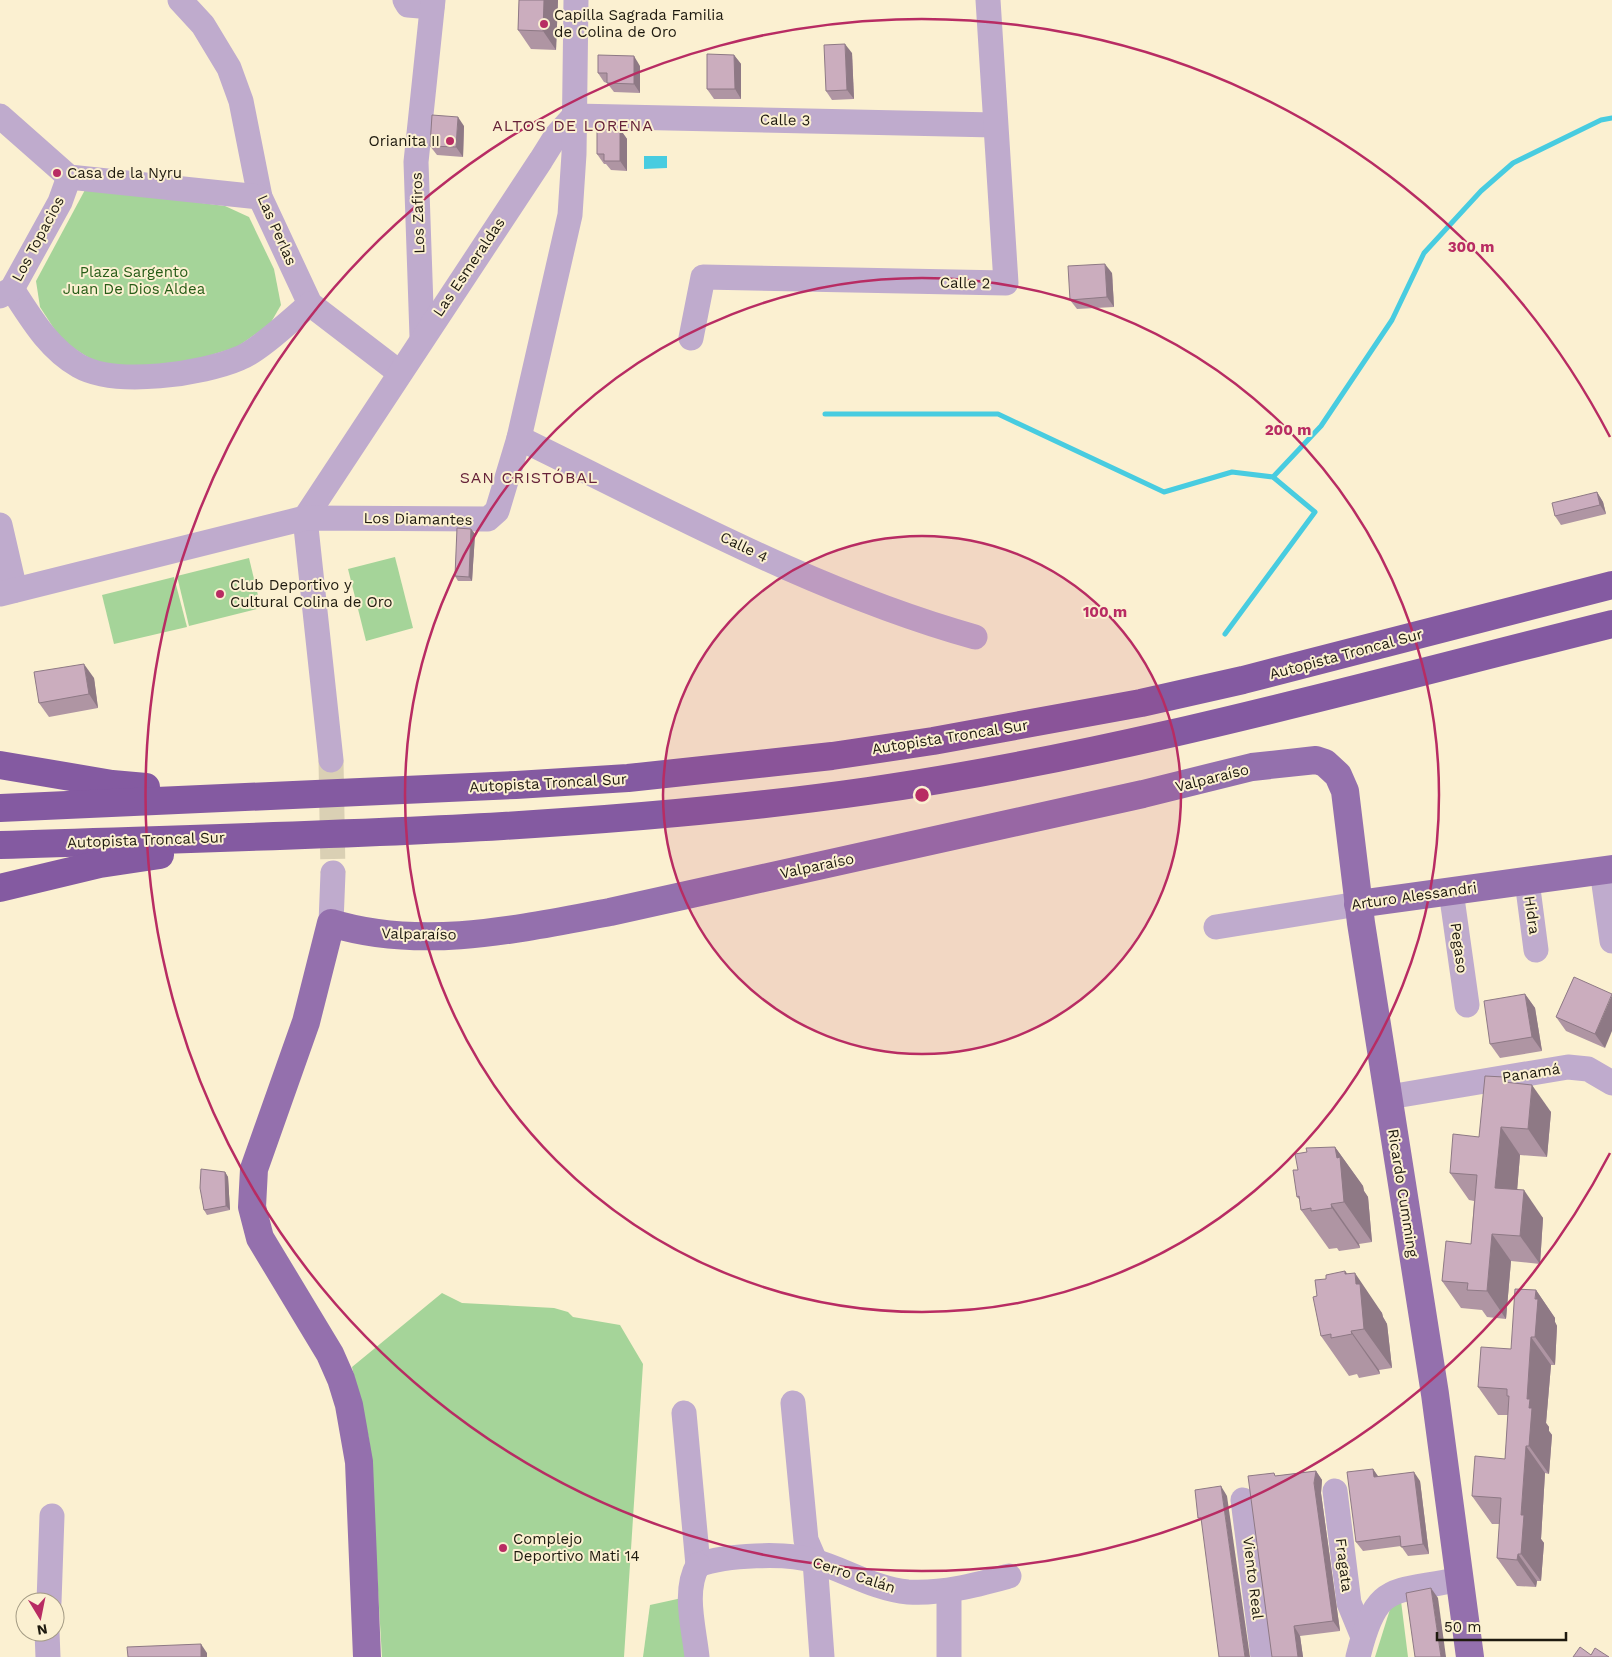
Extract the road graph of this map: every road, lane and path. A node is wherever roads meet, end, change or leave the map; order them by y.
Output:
1 (180, 0) edge
2 (405, 0) edge
3 (576, 0) edge
4 (988, 0) edge
5 (433, 3) edge
6 (0, 116) edge
7 (574, 116) junction
8 (996, 125) junction
9 (69, 177) junction
10 (260, 197) junction
11 (6, 292) edge
12 (310, 304) junction
13 (422, 336) junction
14 (691, 338) dead end
15 (400, 373) junction
16 (519, 438) junction
17 (305, 518) junction
18 (0, 524) edge
19 (1612, 584) edge
20 (8, 592) edge
21 (1612, 624) edge
22 (975, 637) dead end
23 (331, 760) tunnel mouth
24 (1299, 761) joint
25 (0, 765) edge
26 (274, 797) junction
27 (0, 808) edge
28 (353, 833) junction
29 (0, 845) edge
30 (1607, 869) edge
31 (333, 873) tunnel mouth
32 (1527, 880) junction
33 (0, 888) edge
34 (1451, 891) junction
35 (1358, 904) junction
36 (331, 923) junction
37 (1216, 927) dead end
38 (1612, 941) edge
39 (1536, 950) dead end
40 (1467, 1005) dead end
41 (1612, 1082) edge
42 (1389, 1097) junction
43 (793, 1403) dead end
44 (684, 1413) dead end
45 (1335, 1491) dead end
46 (1244, 1500) dead end
47 (52, 1516) dead end
48 (815, 1560) junction
49 (698, 1565) junction
50 (1009, 1576) dead end
51 (1460, 1579) junction
52 (950, 1591) junction
53 (49, 1592) edge
54 (48, 1642) edge
55 (1360, 1647) edge
56 (48, 1657) edge
57 (367, 1657) edge
58 (697, 1657) edge
59 (822, 1657) edge
60 (949, 1657) edge
61 (1263, 1657) edge
62 (1470, 1657) edge

1 - 10 street, Las Perlas
2 - 5 street
3 - 7 street
4 - 8 street, Calle 2
5 - 13 street, Los Zafiros
6 - 9 street
7 - 8 street, Calle 3
7 - 13 street, Las Esmeraldas
7 - 16 street, Los Diamantes
8 - 14 street, Calle 2
9 - 10 street
9 - 11 street, Los Topacios
10 - 12 street, Las Perlas
11 - 12 street
12 - 15 street, Las Perlas
13 - 15 street, Las Esmeraldas
15 - 17 street, Las Esmeraldas
16 - 17 street, Los Diamantes
16 - 22 street, Calle 4
17 - 20 street, Los Diamantes
17 - 23 street
18 - 20 street
19 - 26 highway, Autopista Troncal Sur
21 - 28 highway, Autopista Troncal Sur
24 - 35 main road, Ricardo Cumming
24 - 36 main road, Valparaíso
25 - 26 highway, Autopista Troncal Sur
26 - 27 highway, Autopista Troncal Sur
28 - 29 highway, Autopista Troncal Sur
28 - 33 highway, Autopista Troncal Sur
30 - 32 main road, Arturo Alessandri
30 - 38 street
31 - 36 street
32 - 34 main road, Arturo Alessandri
32 - 39 street, Hidra
34 - 35 main road, Arturo Alessandri
34 - 40 street, Pegaso
35 - 37 street, Arturo Alessandri
35 - 42 main road, Ricardo Cumming
36 - 57 main road
41 - 42 street, Panamá
42 - 51 main road, Ricardo Cumming
43 - 48 street
44 - 49 street
45 - 55 street, Fragata
46 - 61 street, Viento Real
47 - 53 street
48 - 49 street, Cerro Calán
48 - 52 street, Cerro Calán
48 - 59 street
49 - 58 street
50 - 52 street, Cerro Calán
51 - 55 street
51 - 62 main road, Ricardo Cumming
52 - 60 street
54 - 56 street

